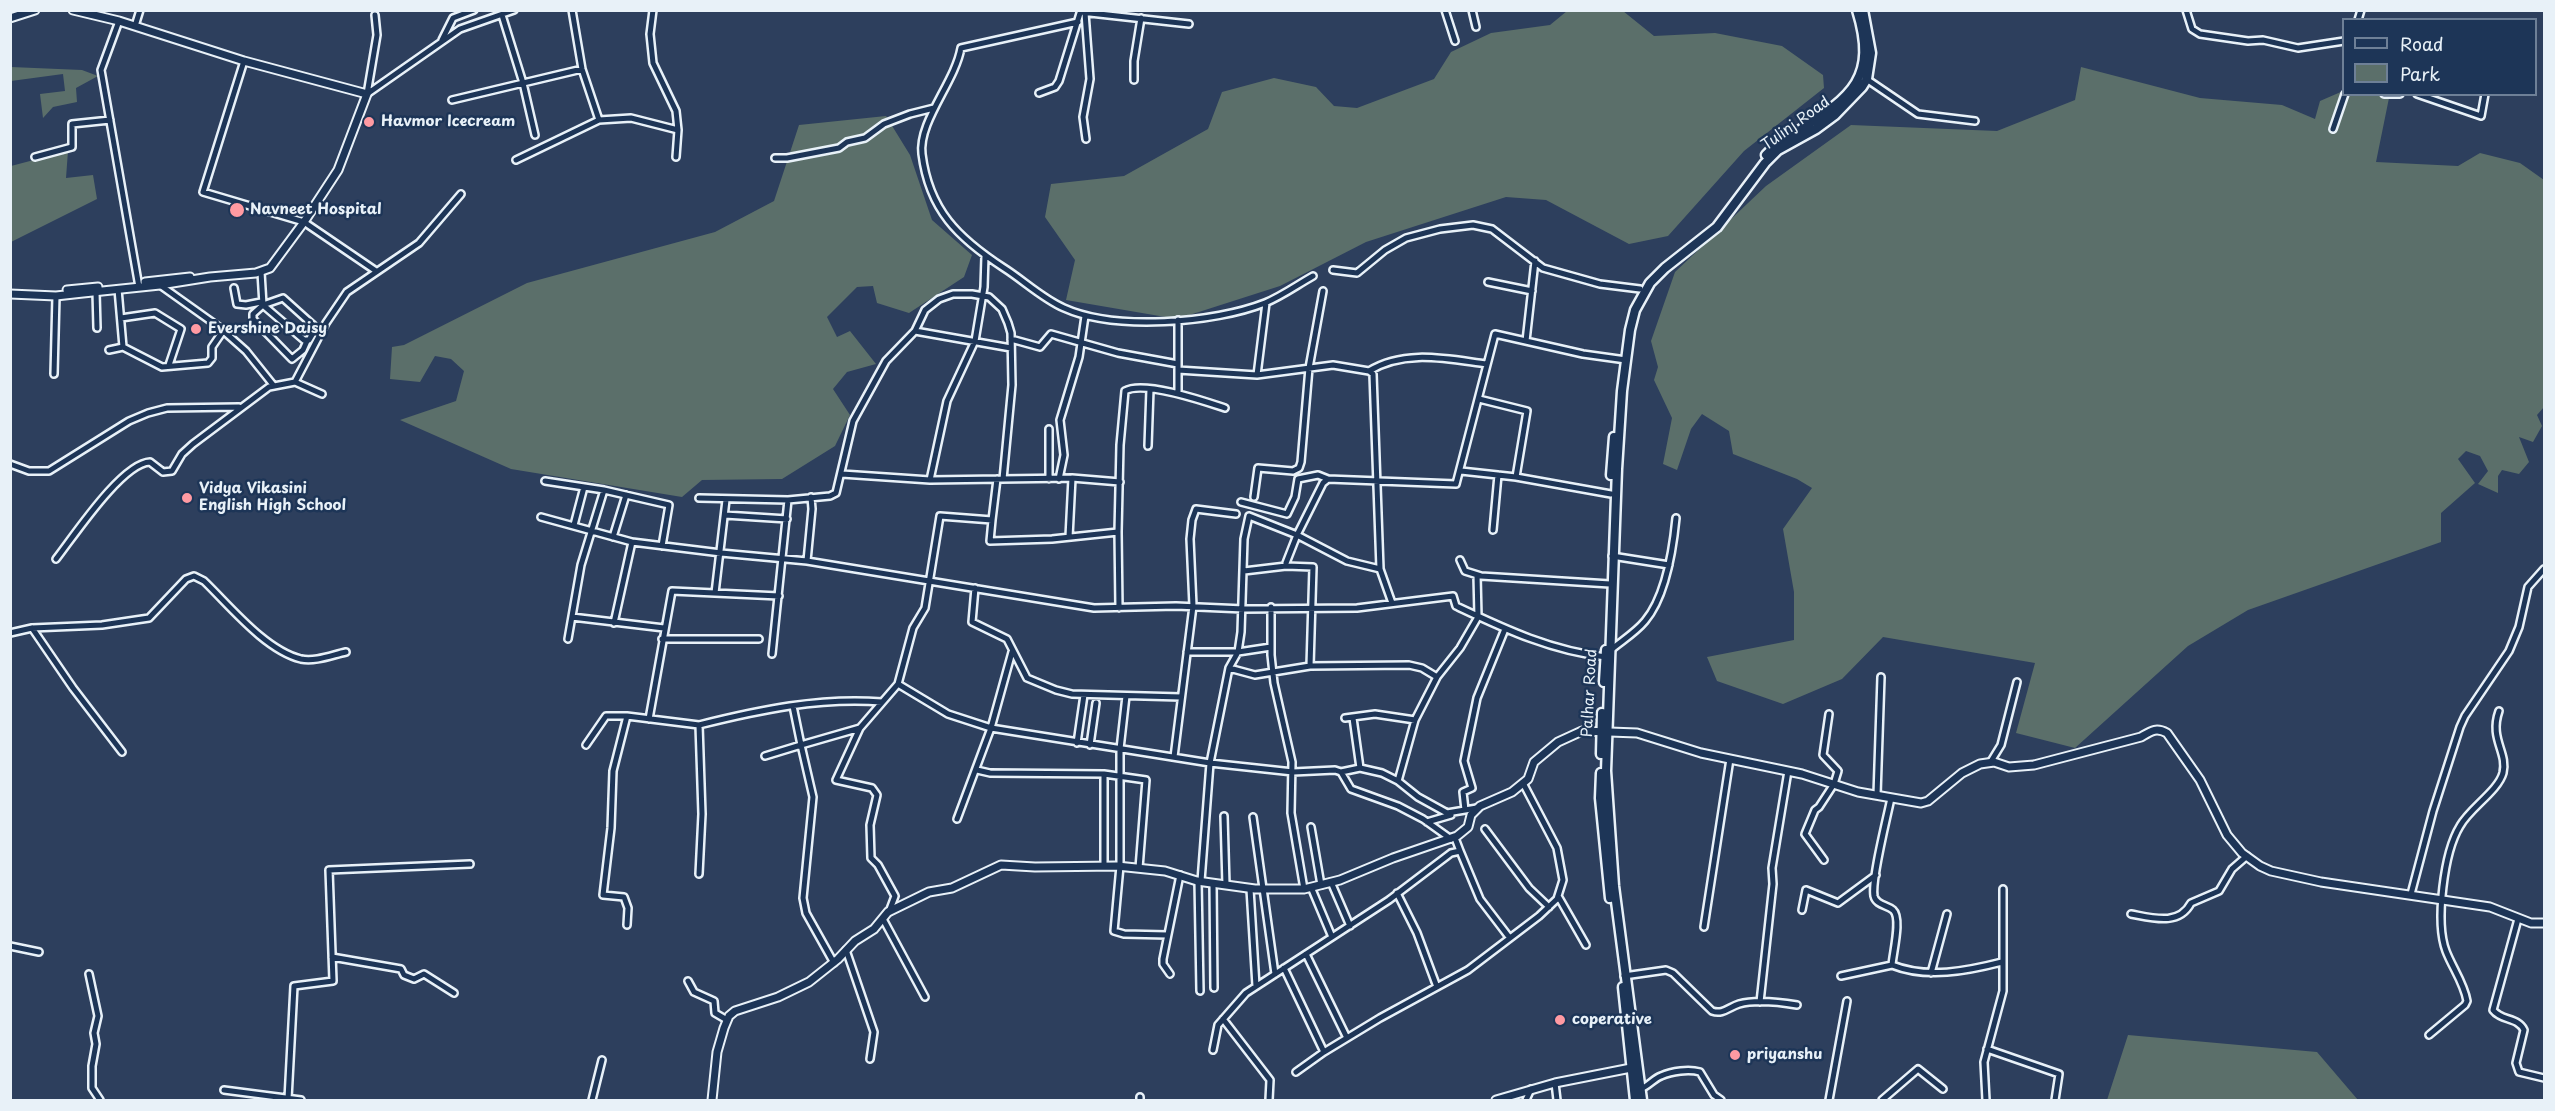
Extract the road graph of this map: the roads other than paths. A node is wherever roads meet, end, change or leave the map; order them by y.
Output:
1 (35, 10) edge
2 (73, 10) edge
3 (140, 10) edge
4 (474, 10) edge
5 (514, 10) edge
6 (572, 10) edge
7 (653, 10) edge
8 (1445, 10) edge
9 (1472, 10) edge
10 (1857, 10) edge
11 (1863, 10) edge
12 (2186, 10) edge
13 (1082, 12) edge
14 (375, 15) dead end
15 (502, 15) junction
16 (10, 18) edge
17 (453, 18) junction
18 (1141, 18) junction
19 (119, 21) junction
20 (1078, 22) junction
21 (1189, 24) dead end
22 (135, 26) junction
23 (1476, 27) dead end
24 (460, 29) junction
25 (441, 41) junction
26 (1455, 41) dead end
27 (2342, 41) edge
28 (243, 61) junction
29 (582, 69) junction
30 (1864, 78) junction
31 (1134, 80) dead end
32 (523, 83) junction
33 (1039, 93) dead end
34 (367, 94) junction
35 (2344, 96) edge
36 (2423, 96) edge
37 (2485, 96) edge
38 (452, 99) dead end
39 (934, 108) junction
40 (110, 120) junction
41 (598, 120) junction
42 (1975, 121) dead end
43 (2333, 129) dead end
44 (678, 130) junction
45 (535, 135) dead end
46 (1086, 139) dead end
47 (35, 157) dead end
48 (676, 157) dead end
49 (775, 158) dead end
50 (516, 160) dead end
51 (461, 194) dead end
52 (304, 222) junction
53 (986, 256) junction
54 (1535, 261) junction
55 (1333, 270) dead end
56 (376, 271) junction
57 (261, 272) junction
58 (1313, 276) dead end
59 (210, 277) junction
60 (1488, 282) dead end
61 (139, 285) junction
62 (160, 285) junction
63 (234, 288) dead end
64 (118, 289) junction
65 (1642, 290) junction
66 (1323, 291) dead end
67 (1532, 291) junction
68 (10, 292) edge
69 (96, 292) junction
70 (982, 295) junction
71 (56, 296) junction
72 (262, 303) junction
73 (1266, 303) junction
74 (1085, 316) junction
75 (121, 318) junction
76 (1178, 320) junction
77 (97, 328) dead end
78 (224, 331) junction
79 (915, 331) junction
80 (1011, 339) junction
81 (1526, 340) junction
82 (307, 341) junction
83 (975, 341) junction
84 (1081, 343) junction
85 (123, 347) junction
86 (1011, 348) junction
87 (109, 350) dead end
88 (1624, 359) junction
89 (1487, 364) junction
90 (169, 365) junction
91 (1178, 367) junction
92 (1309, 368) junction
93 (1369, 371) junction
94 (54, 374) dead end
95 (1257, 375) junction
96 (295, 382) junction
97 (274, 386) junction
98 (1150, 389) junction
99 (1178, 393) junction
100 (322, 394) dead end
101 (1479, 399) junction
102 (239, 407) junction
103 (1225, 408) dead end
104 (1049, 429) dead end
105 (1149, 446) dead end
106 (10, 464) edge
107 (1461, 471) junction
108 (842, 474) junction
109 (1498, 475) junction
110 (1516, 477) junction
111 (1072, 478) junction
112 (1000, 479) junction
113 (1049, 479) junction
114 (1059, 479) junction
115 (1329, 479) junction
116 (930, 480) junction
117 (545, 481) dead end
118 (1120, 482) junction
119 (1378, 482) junction
120 (584, 487) junction
121 (604, 490) junction
122 (1611, 494) junction
123 (626, 495) junction
124 (811, 497) junction
125 (1254, 497) dead end
126 (699, 498) dead end
127 (726, 500) junction
128 (788, 500) junction
129 (1242, 502) dead end
130 (1236, 514) dead end
131 (725, 515) junction
132 (541, 517) dead end
133 (1676, 518) dead end
134 (786, 519) junction
135 (992, 520) junction
136 (574, 525) junction
137 (1118, 530) junction
138 (1493, 530) dead end
139 (591, 532) junction
140 (1297, 535) junction
141 (613, 537) junction
142 (1069, 537) junction
143 (632, 542) junction
144 (662, 546) junction
145 (721, 553) junction
146 (1613, 556) junction
147 (783, 557) junction
148 (56, 558) dead end
149 (1460, 560) dead end
150 (807, 561) junction
151 (1669, 565) junction
152 (1286, 566) junction
153 (1380, 569) junction
154 (2544, 569) edge
155 (1244, 571) junction
156 (1477, 575) junction
157 (932, 580) junction
158 (1610, 584) junction
159 (975, 588) junction
160 (715, 593) junction
161 (779, 596) junction
162 (1392, 603) junction
163 (1193, 606) junction
164 (1271, 607) junction
165 (1119, 608) junction
166 (1244, 609) junction
167 (1311, 609) junction
168 (1478, 616) junction
169 (572, 617) junction
170 (615, 623) junction
171 (33, 628) junction
172 (664, 628) junction
173 (1505, 629) junction
174 (10, 633) edge
175 (568, 639) dead end
176 (662, 639) junction
177 (759, 639) dead end
178 (1271, 647) junction
179 (1612, 649) junction
180 (346, 652) dead end
181 (1012, 652) junction
182 (1187, 652) junction
183 (1238, 652) junction
184 (772, 654) dead end
185 (1606, 657) junction
186 (1310, 666) junction
187 (1229, 668) junction
188 (1273, 674) junction
189 (1437, 677) junction
190 (1881, 677) dead end
191 (2017, 682) dead end
192 (898, 684) junction
193 (1084, 695) junction
194 (1126, 696) junction
195 (1181, 697) junction
196 (882, 702) junction
197 (1096, 703) dead end
198 (793, 706) junction
199 (2499, 711) dead end
200 (1829, 714) dead end
201 (627, 716) junction
202 (1345, 718) dead end
203 (1353, 718) junction
204 (650, 719) junction
205 (1415, 720) junction
206 (699, 724) junction
207 (860, 728) junction
208 (991, 728) junction
209 (1604, 731) junction
210 (1077, 743) junction
211 (1090, 744) junction
212 (586, 745) dead end
213 (801, 745) junction
214 (1120, 749) junction
215 (122, 752) dead end
216 (765, 756) dead end
217 (1174, 757) junction
218 (1730, 759) junction
219 (1210, 763) junction
220 (1989, 763) junction
221 (1360, 768) junction
222 (977, 770) junction
223 (1788, 771) junction
224 (1293, 772) junction
225 (1341, 772) junction
226 (1104, 774) junction
227 (1120, 775) junction
228 (1398, 782) junction
229 (1523, 783) junction
230 (1833, 784) junction
231 (1877, 795) junction
232 (1891, 798) junction
233 (1479, 808) junction
234 (1467, 810) junction
235 (1224, 816) dead end
236 (1253, 818) dead end
237 (957, 819) dead end
238 (1427, 822) junction
239 (1311, 827) dead end
240 (1485, 829) dead end
241 (1453, 838) junction
242 (1460, 851) junction
243 (2247, 856) junction
244 (1824, 860) dead end
245 (470, 864) dead end
246 (1104, 866) junction
247 (1120, 866) junction
248 (1139, 868) junction
249 (699, 874) dead end
250 (1876, 875) junction
251 (1180, 876) junction
252 (1199, 881) junction
253 (1331, 882) junction
254 (1213, 883) junction
255 (1226, 885) junction
256 (1321, 885) junction
257 (1307, 888) junction
258 (1250, 889) junction
259 (1264, 889) junction
260 (2003, 889) dead end
261 (1396, 893) junction
262 (2411, 894) junction
263 (1558, 896) junction
264 (2443, 901) junction
265 (1549, 907) junction
266 (1802, 910) dead end
267 (1947, 914) dead end
268 (2131, 914) dead end
269 (886, 915) junction
270 (2518, 918) junction
271 (2544, 924) edge
272 (627, 925) dead end
273 (1350, 926) junction
274 (1704, 927) dead end
275 (1167, 935) junction
276 (1332, 937) junction
277 (1509, 937) junction
278 (1586, 945) dead end
279 (10, 946) edge
280 (846, 950) junction
281 (39, 952) dead end
282 (1306, 954) junction
283 (332, 957) junction
284 (2002, 962) junction
285 (834, 963) junction
286 (1892, 965) junction
287 (1284, 968) junction
288 (1931, 973) junction
289 (89, 974) dead end
290 (1170, 974) dead end
291 (1275, 974) junction
292 (1624, 976) junction
293 (1841, 976) dead end
294 (688, 981) dead end
295 (1256, 986) junction
296 (1437, 987) junction
297 (1214, 988) dead end
298 (1200, 992) dead end
299 (454, 993) dead end
300 (925, 997) dead end
301 (1847, 1001) dead end
302 (1760, 1002) junction
303 (1797, 1005) dead end
304 (1223, 1019) junction
305 (727, 1020) junction
306 (2429, 1035) dead end
307 (1347, 1038) junction
308 (1987, 1049) junction
309 (1213, 1050) dead end
310 (1324, 1052) junction
311 (870, 1059) dead end
312 (602, 1060) dead end
313 (1631, 1068) junction
314 (1296, 1072) dead end
315 (2544, 1078) edge
316 (1555, 1083) junction
317 (1531, 1089) junction
318 (1640, 1089) junction
319 (1943, 1089) dead end
320 (224, 1090) dead end
321 (288, 1099) junction
322 (100, 1101) edge
323 (301, 1101) edge
324 (592, 1101) edge
325 (712, 1101) edge
326 (1269, 1101) edge
327 (1496, 1101) edge
328 (1526, 1101) edge
329 (1557, 1101) edge
330 (1635, 1101) edge
331 (1642, 1101) edge
332 (1721, 1101) edge
333 (1829, 1101) edge
334 (1882, 1101) edge
335 (1986, 1101) edge
336 (2055, 1101) edge

1 - 16 street
2 - 19 street
3 - 22 street
4 - 17 street
5 - 15 street
6 - 29 street
7 - 44 street
8 - 26 street
9 - 23 street
10 - 30 main road
11 - 30 main road
12 - 27 street
13 - 18 street
13 - 20 street
13 - 46 street
14 - 34 street
15 - 24 street
15 - 32 street
17 - 24 street
17 - 25 street
18 - 21 street
18 - 31 street
19 - 22 street
19 - 40 street
20 - 33 street
20 - 39 street
22 - 28 street
24 - 25 street
25 - 34 street
28 - 34 street
28 - 52 street
29 - 32 street
29 - 41 street
30 - 42 street
30 - 65 main road, Tulinj Road
32 - 38 street
32 - 45 street
34 - 52 street
35 - 43 street
36 - 37 street
39 - 49 street
39 - 53 street
40 - 47 street
40 - 61 street
41 - 44 street
41 - 50 street
44 - 48 street
51 - 56 street
52 - 56 street
52 - 57 street
53 - 70 street
53 - 74 street
54 - 55 street
54 - 65 street
54 - 67 street
56 - 96 street
57 - 59 street
57 - 72 street
58 - 73 street
59 - 61 street
59 - 62 street
60 - 67 street
61 - 62 street
61 - 64 street
61 - 68 street
62 - 78 street
63 - 72 street
64 - 69 street
64 - 75 street
65 - 88 main road, Palhar Road
66 - 92 street
67 - 81 street
68 - 71 street
69 - 71 street
69 - 77 street
70 - 79 street
70 - 80 street
70 - 83 street
71 - 94 street
72 - 82 street
72 - 82 street
72 - 82 street
73 - 76 street
73 - 95 street
74 - 76 street
74 - 84 street
75 - 85 street
75 - 90 street
76 - 91 street
78 - 90 street
78 - 97 street
79 - 83 street
79 - 108 street
80 - 84 street
80 - 86 street
81 - 88 street
81 - 89 street
83 - 86 street
83 - 116 street
84 - 91 street
84 - 114 street
85 - 87 street
85 - 90 street
86 - 112 street
88 - 122 main road, Palhar Road
88 - 146 main road, Palhar Road
89 - 93 street
89 - 101 street
91 - 95 street
91 - 99 street
92 - 93 street
92 - 95 street
92 - 125 street
93 - 119 street
96 - 97 street
96 - 100 street
97 - 102 street
98 - 99 street
98 - 105 street
98 - 118 street
99 - 103 street
101 - 107 street
101 - 110 street
102 - 106 street
102 - 148 street
104 - 113 street
107 - 109 street
107 - 119 street
108 - 116 street
108 - 124 street
109 - 110 street
109 - 138 street
110 - 122 street
111 - 114 street
111 - 118 street
111 - 142 street
112 - 113 street
112 - 116 street
112 - 135 street
113 - 114 street
115 - 119 street
115 - 129 street
115 - 140 street
117 - 120 street
118 - 137 street
119 - 153 street
120 - 121 street
120 - 136 street
121 - 123 street
121 - 139 street
122 - 146 main road, Palhar Road
123 - 141 street
123 - 144 street
124 - 128 street
124 - 150 street
126 - 127 street
127 - 128 street
127 - 131 street
128 - 134 street
130 - 163 street
131 - 134 street
131 - 145 street
132 - 136 street
133 - 151 street
134 - 147 street
135 - 142 street
135 - 157 street
136 - 139 street
137 - 142 street
137 - 165 street
139 - 141 street
139 - 169 street
140 - 152 street
140 - 153 street
140 - 155 street
141 - 143 street
143 - 144 street
143 - 170 street
144 - 145 street
145 - 147 street
145 - 160 street
146 - 151 street
146 - 158 main road, Palhar Road
146 - 179 main road, Palhar Road
147 - 150 street
147 - 161 street
149 - 156 street
150 - 157 street
151 - 179 street
152 - 155 street
152 - 167 street
153 - 162 street
154 - 262 street
155 - 166 street
156 - 158 street
156 - 168 street
157 - 159 street
157 - 192 street
158 - 185 main road, Palhar Road
159 - 165 street
159 - 181 street
160 - 161 street
160 - 172 street
161 - 184 street
162 - 167 street
162 - 168 street
163 - 165 street
163 - 166 street
163 - 182 street
164 - 166 street
164 - 167 street
164 - 178 street
166 - 183 street
167 - 186 street
168 - 173 street
168 - 189 street
169 - 170 street
169 - 175 street
170 - 172 street
171 - 174 street
171 - 180 street
171 - 215 street
172 - 176 street
173 - 185 street
173 - 234 street
176 - 177 street
176 - 204 street
178 - 183 street
178 - 188 street
179 - 209 main road, Palhar Road
181 - 193 street
181 - 208 street
182 - 183 street
182 - 195 street
183 - 187 street
185 - 209 main road, Palhar Road
186 - 188 street
186 - 189 street
187 - 188 street
187 - 219 street
188 - 224 street
189 - 205 street
190 - 231 street
191 - 220 street
192 - 196 street
192 - 208 street
193 - 194 street
193 - 210 street
194 - 195 street
194 - 214 street
195 - 217 street
196 - 198 street
196 - 207 street
197 - 211 street
198 - 206 street
198 - 213 street
199 - 264 street
200 - 230 street
201 - 204 street
201 - 212 street
201 - 272 street
202 - 203 street
203 - 205 street
203 - 221 street
204 - 206 street
205 - 228 street
206 - 249 street
207 - 213 street
207 - 269 street
208 - 210 street
208 - 222 street
209 - 218 street
209 - 229 street
209 - 292 main road, Palhar Road
210 - 211 street
211 - 214 street
213 - 216 street
213 - 285 street
214 - 217 street
214 - 227 street
217 - 219 street
218 - 223 street
218 - 274 street
219 - 224 street
219 - 252 street
220 - 232 street
220 - 243 street
221 - 225 street
221 - 228 street
222 - 226 street
222 - 237 street
223 - 230 street
223 - 302 street
224 - 225 street
224 - 257 street
225 - 238 street
226 - 227 street
226 - 246 street
227 - 247 street
227 - 248 street
228 - 234 street
229 - 233 street
229 - 263 street
230 - 231 street
230 - 244 street
231 - 232 street
232 - 250 street
233 - 234 street
233 - 241 street
234 - 238 street
235 - 255 street
236 - 259 street
238 - 241 street
239 - 256 street
240 - 265 street
241 - 242 street
241 - 253 street
242 - 261 street
242 - 277 street
243 - 262 street
243 - 268 street
245 - 283 street
246 - 247 street
246 - 269 street
247 - 248 street
247 - 275 street
248 - 251 street
250 - 266 street
250 - 286 street
251 - 252 street
251 - 275 street
252 - 254 street
252 - 298 street
253 - 256 street
253 - 273 street
254 - 255 street
254 - 297 street
255 - 258 street
256 - 257 street
257 - 259 street
257 - 276 street
258 - 259 street
258 - 295 street
259 - 291 street
260 - 284 street
261 - 273 street
261 - 296 street
262 - 264 street
263 - 265 street
263 - 278 street
264 - 270 street
264 - 306 street
265 - 277 street
267 - 288 street
269 - 280 street
269 - 300 street
270 - 271 street
270 - 315 street
273 - 276 street
275 - 290 street
276 - 282 street
277 - 296 street
279 - 281 street
280 - 285 street
280 - 311 street
282 - 287 street
282 - 307 street
283 - 299 street
283 - 321 street
284 - 288 street
284 - 308 street
285 - 305 street
286 - 288 street
286 - 293 street
287 - 291 street
287 - 310 street
289 - 322 street
291 - 295 street
292 - 302 street
292 - 313 main road, Palhar Road
292 - 318 main road, Palhar Road
294 - 305 street
295 - 304 street
296 - 307 street
301 - 333 street
302 - 303 street
304 - 309 street
304 - 326 street
305 - 325 street
307 - 310 street
308 - 335 street
308 - 336 street
310 - 314 street
312 - 324 street
313 - 316 street
313 - 330 main road, Palhar Road
316 - 317 street
316 - 329 street
317 - 327 street
317 - 328 street
318 - 331 main road, Palhar Road
318 - 332 street
319 - 334 street
320 - 321 street
321 - 323 street

